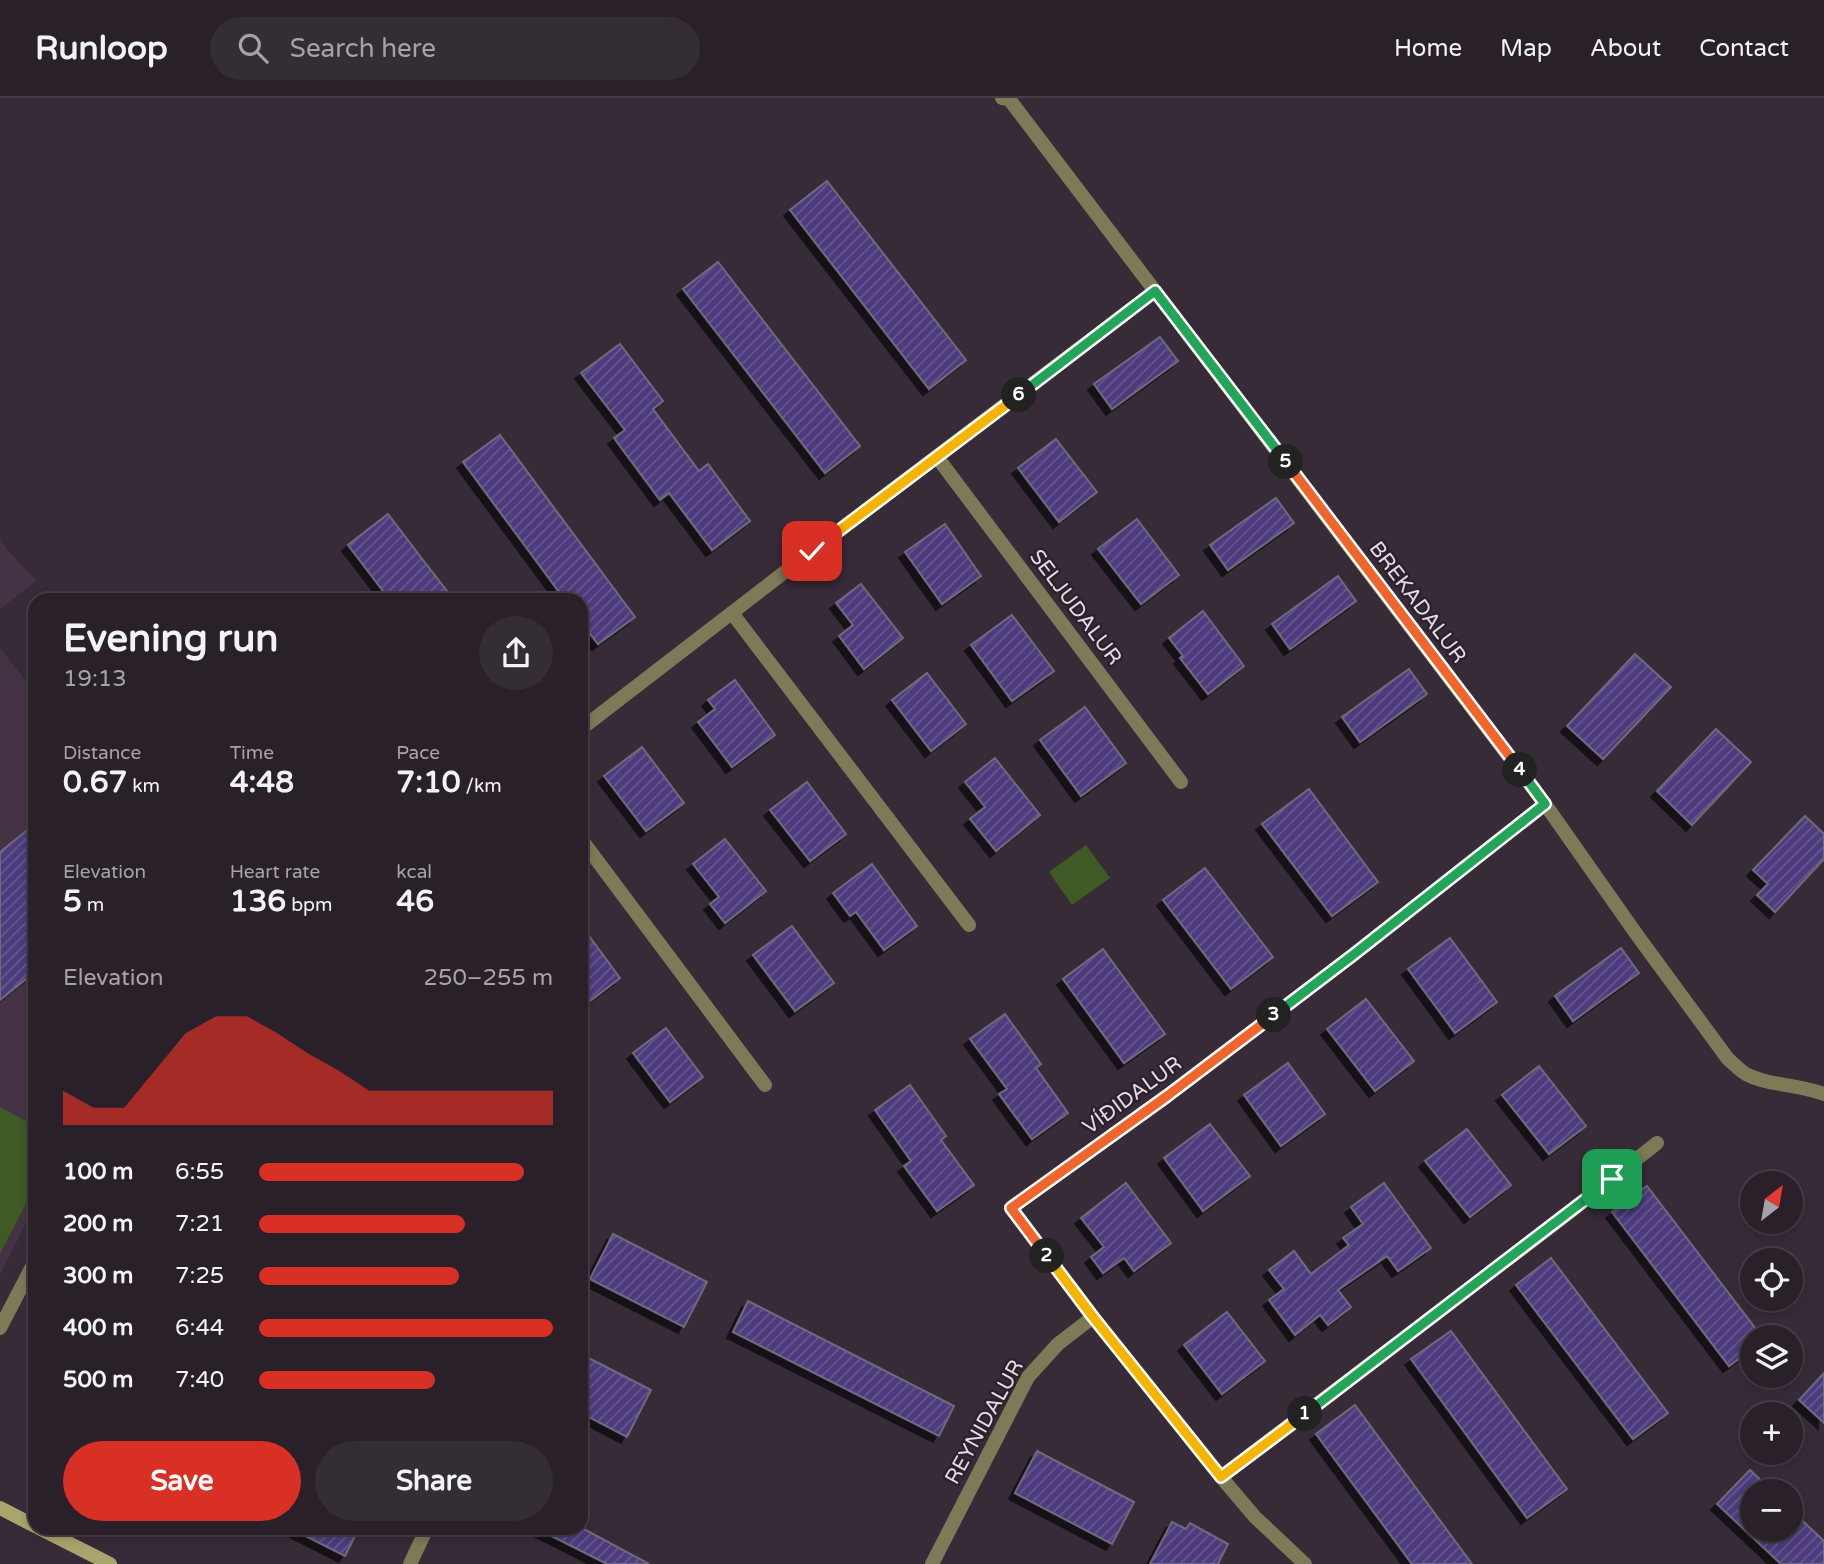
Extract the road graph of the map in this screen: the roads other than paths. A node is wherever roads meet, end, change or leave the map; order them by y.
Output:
1 (1002, 98) edge
2 (1155, 291) junction
3 (937, 457) junction
4 (732, 613) junction
5 (588, 724) edge
6 (1181, 782) dead end
7 (1545, 804) junction
8 (588, 848) edge
9 (969, 925) dead end
10 (765, 1085) dead end
11 (1824, 1094) edge
12 (1657, 1143) dead end
13 (28, 1274) edge
14 (1093, 1317) junction
15 (0, 1328) edge
16 (1221, 1477) junction
17 (0, 1508) edge
18 (28, 1522) edge
19 (53, 1535) edge
20 (424, 1535) edge
21 (110, 1564) edge
22 (410, 1564) edge
23 (932, 1564) edge
24 (1305, 1564) edge

1 - 2 street, BREKADALUR
2 - 3 street
2 - 7 street, BREKADALUR
3 - 4 street
3 - 6 street, SELJUDALUR
4 - 5 street
4 - 9 street
7 - 11 street, BREKADALUR
7 - 14 street, VÍÐIDALUR
8 - 10 street
12 - 16 street
13 - 15 street
14 - 16 street, VÍÐIDALUR
14 - 23 street, REYNIDALUR
16 - 24 street, VÍÐIDALUR
17 - 18 street
19 - 21 street
20 - 22 street

